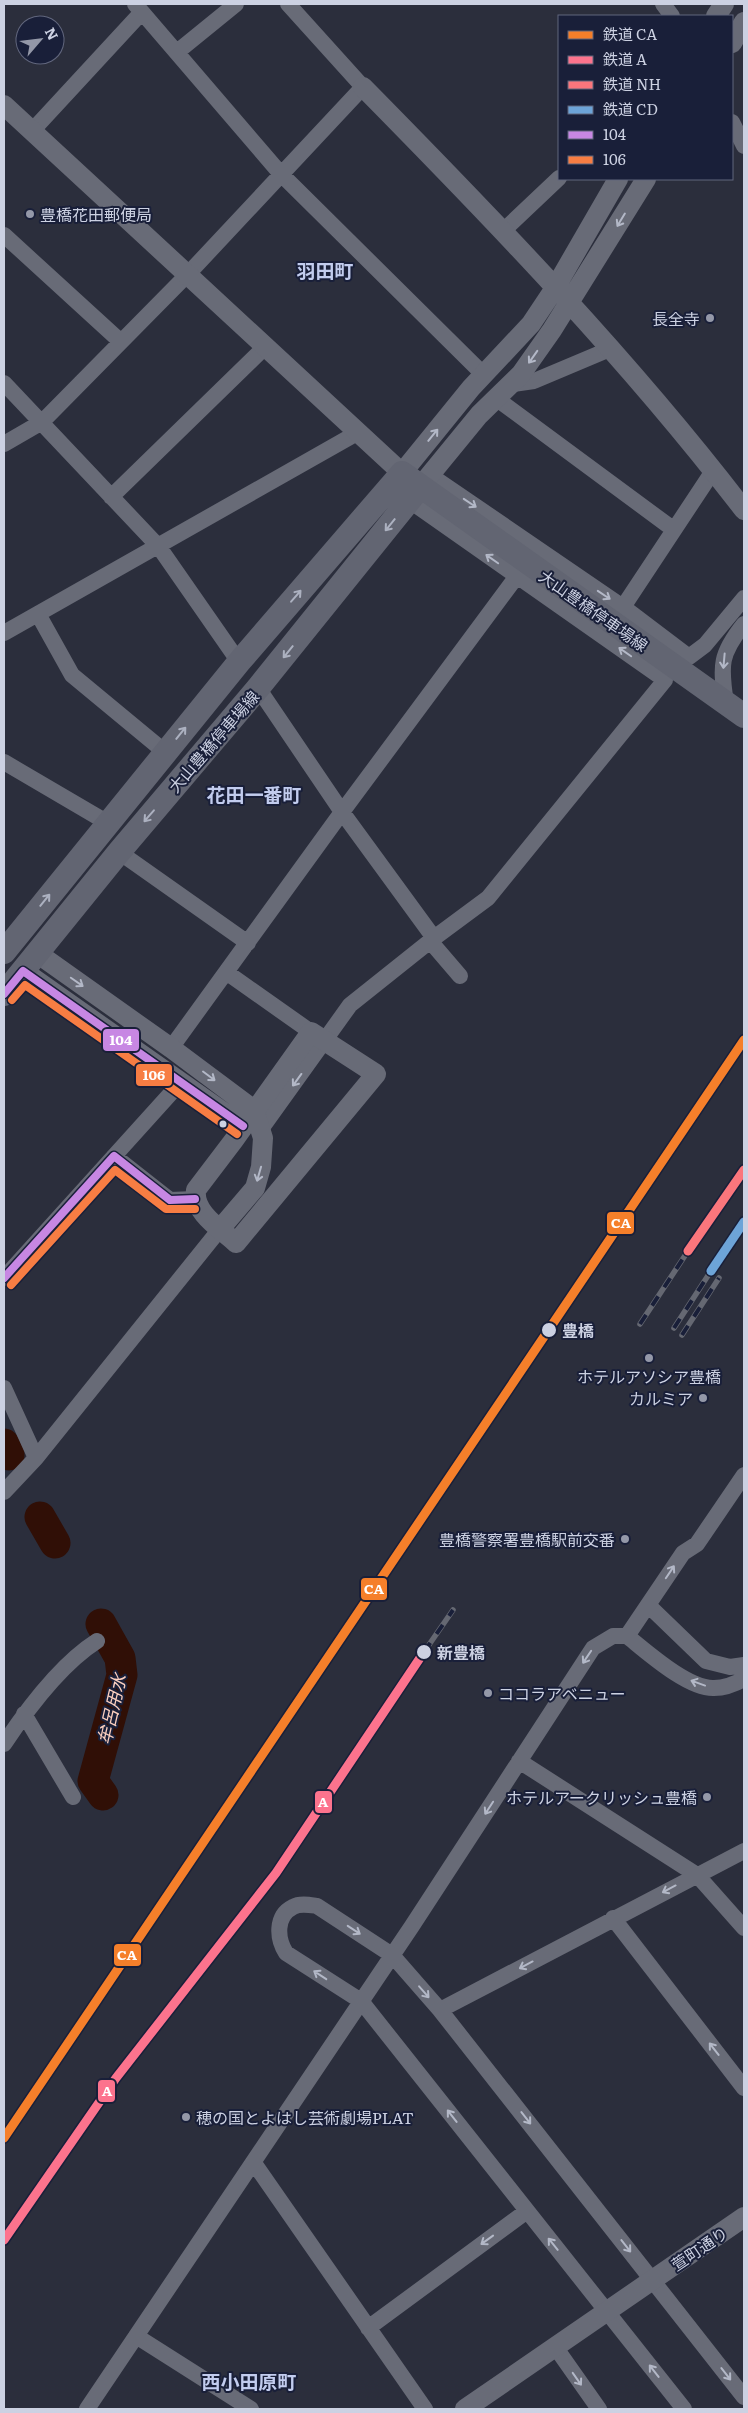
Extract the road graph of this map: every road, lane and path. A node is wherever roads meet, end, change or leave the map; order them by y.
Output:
1 (236, 4) edge
2 (288, 4) edge
3 (663, 4) edge
4 (724, 4) edge
5 (139, 8) edge
6 (671, 15) edge
7 (717, 15) edge
8 (744, 22) edge
9 (733, 41) edge
10 (177, 52) junction
11 (363, 87) junction
12 (4, 105) edge
13 (736, 121) edge
14 (32, 131) junction
15 (744, 146) edge
16 (280, 173) junction
17 (558, 179) edge
18 (618, 180) edge
19 (645, 180) edge
20 (502, 232) junction
21 (4, 235) edge
22 (188, 274) junction
23 (562, 295) junction
24 (120, 341) junction
25 (265, 347) junction
26 (610, 349) junction
27 (484, 375) junction
28 (4, 383) edge
29 (512, 384) junction
30 (497, 399) junction
31 (42, 422) junction
32 (357, 433) junction
33 (4, 444) edge
34 (713, 471) junction
35 (402, 473) junction
36 (420, 488) junction
37 (738, 491) edge
38 (111, 497) junction
39 (744, 510) edge
40 (673, 529) junction
41 (159, 547) junction
42 (517, 576) junction
43 (744, 598) edge
44 (622, 607) junction
45 (38, 614) junction
46 (744, 624) edge
47 (4, 633) edge
48 (239, 662) junction
49 (258, 688) junction
50 (735, 709) edge
51 (165, 752) junction
52 (4, 762) edge
53 (342, 812) junction
54 (108, 823) junction
55 (119, 852) junction
56 (432, 939) junction
57 (7, 941) edge
58 (248, 943) junction
59 (21, 962) edge
60 (226, 972) junction
61 (460, 976) dead end
62 (4, 994) edge
63 (318, 1036) junction
64 (171, 1048) junction
65 (182, 1082) junction
66 (248, 1126) junction
67 (264, 1150) junction
68 (114, 1156) junction
69 (195, 1199) junction
70 (220, 1228) junction
71 (4, 1278) edge
72 (4, 1388) edge
73 (36, 1458) junction
74 (744, 1474) edge
75 (4, 1492) edge
76 (648, 1605) junction
77 (627, 1636) junction
78 (97, 1641) dead end
79 (744, 1665) edge
80 (744, 1679) edge
81 (24, 1714) junction
82 (4, 1744) edge
83 (519, 1761) junction
84 (73, 1797) dead end
85 (744, 1851) edge
86 (697, 1874) junction
87 (613, 1918) junction
88 (744, 1928) edge
89 (392, 1955) junction
90 (360, 2001) junction
91 (440, 2010) junction
92 (744, 2088) edge
93 (254, 2163) junction
94 (527, 2211) junction
95 (744, 2217) edge
96 (653, 2280) junction
97 (608, 2312) junction
98 (368, 2328) junction
99 (136, 2336) junction
100 (556, 2348) junction
101 (744, 2397) edge
102 (87, 2409) edge
103 (251, 2409) edge
104 (425, 2409) edge
105 (465, 2409) edge
106 (599, 2409) edge
107 (684, 2409) edge

1 - 10 street
2 - 11 street
3 - 6 street
4 - 7 street
5 - 10 street
5 - 14 street
8 - 9 street
10 - 16 street
11 - 16 street
11 - 20 street
12 - 14 street
13 - 15 street
14 - 22 street
16 - 22 street
16 - 27 street
17 - 20 street
18 - 23 street
19 -> 23 street
20 - 23 street
21 - 24 street
22 - 24 street
22 - 25 street
23 - 26 street
23 - 27 street
23 -> 29 street
24 - 31 street
25 - 32 street
25 - 38 street
26 - 29 street
26 - 34 street
35 -> 27 street
28 - 31 street
29 - 30 street
30 - 36 street
30 - 40 street
31 - 33 street
31 - 38 street
32 - 35 street
32 - 41 street
34 - 37 street
34 - 40 street
35 - 36 main road, 大山豊橋停車場線
48 -> 35 main road, 大山豊橋停車場線
42 -> 36 street
36 -> 44 street
36 -> 49 main road, 大山豊橋停車場線
36 - 50 main road, 大山豊橋停車場線
37 - 39 street
38 - 41 street
40 - 44 street
41 - 45 street
41 - 48 street
42 - 53 street
56 -> 42 street
43 - 44 street
45 - 47 street
45 - 51 street
46 -> 50 street
51 -> 48 main road, 大山豊橋停車場線
49 - 53 street
49 -> 55 main road, 大山豊橋停車場線
51 - 54 main road, 大山豊橋停車場線
52 - 54 street
53 - 56 street
53 - 58 street
57 -> 54 main road, 大山豊橋停車場線
55 - 58 street
55 - 59 main road, 大山豊橋停車場線
56 - 61 street
56 - 63 street
57 - 59 main road
58 - 60 street
59 - 62 main road, 大山豊橋停車場線
59 -> 64 street
59 - 65 street
60 - 63 street
60 - 64 street
63 - 66 street
63 - 70 street
64 -> 66 street
65 - 66 street
65 - 68 street
66 - 67 street
66 - 67 street
66 - 69 street
67 -> 70 street
68 - 69 street
68 - 71 street
69 - 70 street
70 - 73 street
72 - 73 street
73 - 75 street
76 -> 74 street
76 - 77 street
76 - 79 street
80 -> 77 street
77 -> 83 street
78 - 81 street
81 - 82 street
81 - 84 street
83 - 86 street
83 -> 89 street
85 - 86 street
86 -> 87 street
86 - 88 street
87 -> 91 street
92 -> 87 street
89 - 90 street
90 -> 89 street
89 -> 91 street
90 - 93 street
94 -> 90 street
91 -> 96 street
93 - 98 street
93 - 99 street
97 -> 94 street
94 -> 98 street
95 - 96 street, 萱町通り
96 - 97 street, 萱町通り
96 -> 101 street
97 - 100 street, 萱町通り
107 -> 97 street
98 - 104 street
99 - 102 street
99 - 103 street
100 - 105 street, 萱町通り
100 -> 106 street

